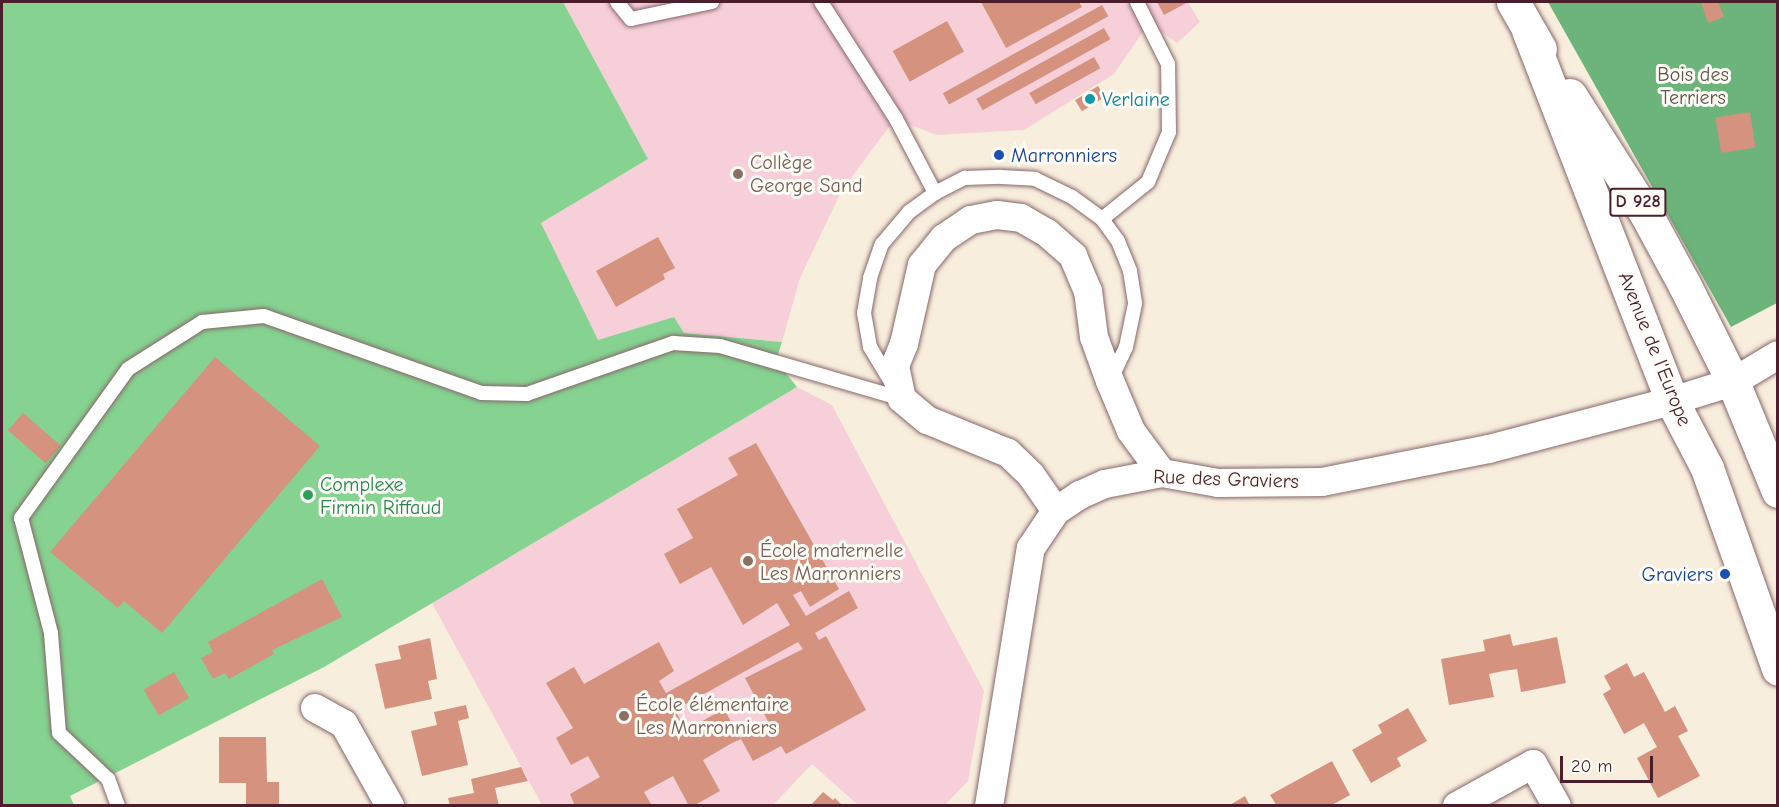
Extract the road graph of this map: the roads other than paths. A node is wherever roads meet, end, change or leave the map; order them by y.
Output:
1 (617, 2) edge
2 (712, 2) edge
3 (821, 2) edge
4 (1137, 2) edge
5 (1513, 2) edge
6 (1528, 30) junction
7 (935, 193) junction
8 (1102, 219) junction
9 (1778, 355) edge
10 (1110, 381) junction
11 (1733, 381) junction
12 (902, 399) junction
13 (1672, 401) junction
14 (1162, 473) junction
15 (1778, 491) edge
16 (1056, 511) junction
17 (1778, 669) edge
18 (315, 708) dead end
19 (118, 806) edge
20 (390, 806) edge
21 (989, 806) edge
22 (1457, 806) edge
23 (1557, 806) edge

1 - 2 lane
3 - 7 lane
4 - 8 lane
5 - 6 main road, Avenue de l'Europe / D 928
6 - 11 main road, Avenue de l'Europe / D 928
6 - 13 main road, Avenue de l'Europe / D 928
7 - 8 lane
7 - 12 lane
8 - 10 lane
9 - 11 street, Rue des Graviers
10 - 12 street
10 - 14 street
11 - 13 street, Rue des Graviers
11 - 15 main road, Avenue de l'Europe / D 928
12 - 16 street
12 - 19 lane
13 - 14 street, Rue des Graviers
13 - 17 main road, Avenue de l'Europe / D 928
14 - 16 street, Rue des Graviers
16 - 21 street, Rue des Graviers
18 - 20 street
22 - 23 street

